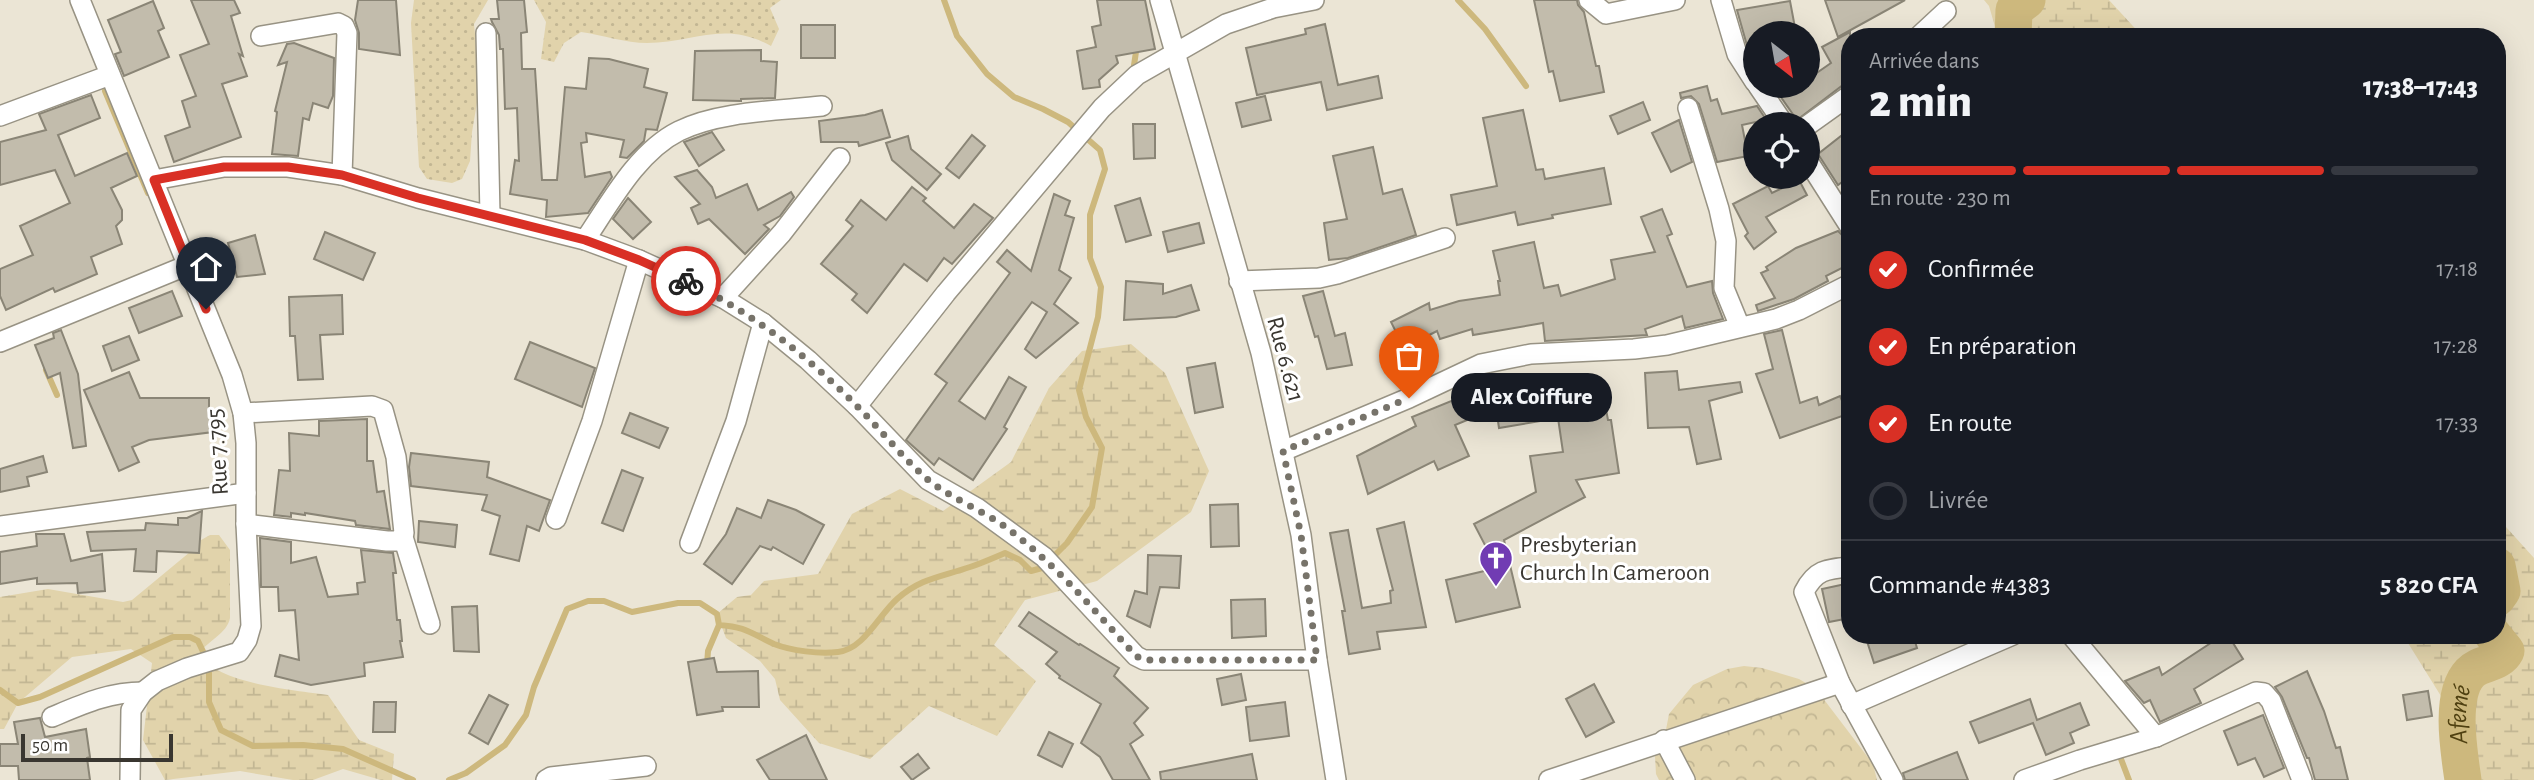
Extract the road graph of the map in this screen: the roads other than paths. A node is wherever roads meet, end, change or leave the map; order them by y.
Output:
1 (80, 0) edge
2 (1160, 0) edge
3 (1314, 0) edge
4 (1589, 0) edge
5 (1675, 0) edge
6 (1721, 0) edge
7 (1946, 11) dead end
8 (1928, 28) edge
9 (486, 33) dead end
10 (261, 36) dead end
11 (1176, 53) junction
12 (1743, 63) edge
13 (110, 75) junction
14 (1841, 101) edge
15 (822, 106) dead end
16 (1688, 108) dead end
17 (0, 116) edge
18 (1820, 116) edge
19 (840, 158) dead end
20 (342, 175) junction
21 (154, 180) junction
22 (1820, 180) edge
23 (1841, 213) edge
24 (490, 215) junction
25 (1445, 238) dead end
26 (585, 240) junction
27 (639, 260) junction
28 (188, 265) junction
29 (1239, 281) junction
30 (1841, 289) edge
31 (723, 298) junction
32 (763, 323) junction
33 (1740, 327) junction
34 (0, 342) edge
35 (857, 406) junction
36 (243, 413) junction
37 (1283, 451) junction
38 (246, 494) junction
39 (556, 519) dead end
40 (246, 524) junction
41 (0, 526) edge
42 (403, 537) junction
43 (690, 543) dead end
44 (1841, 568) edge
45 (430, 624) dead end
46 (1992, 644) edge
47 (2079, 644) edge
48 (1317, 660) junction
49 (1840, 683) junction
50 (143, 692) junction
51 (1851, 705) junction
52 (52, 717) dead end
53 (2157, 737) junction
54 (1664, 740) junction
55 (646, 766) dead end
56 (130, 780) edge
57 (546, 780) edge
58 (1336, 780) edge
59 (1549, 780) edge
60 (1685, 780) edge
61 (1892, 780) edge
62 (2024, 780) edge
63 (2302, 780) edge

1 - 13 street, Rue 7.795
2 - 11 street, Rue 6.621
3 - 11 street
4 - 5 street
6 - 12 street
7 - 8 street
9 - 24 street
10 - 20 street
11 - 29 street, Rue 6.621
11 - 35 street
13 - 17 street
13 - 21 street, Rue 7.795
14 - 18 street
15 - 26 street
16 - 33 street
19 - 31 street
20 - 21 street
20 - 24 street
21 - 28 street, Rue 7.795
22 - 23 street
24 - 26 street
25 - 29 street
26 - 27 street
27 - 31 street
27 - 39 street
28 - 34 street
28 - 36 street, Rue 7.795
29 - 37 street, Rue 6.621
30 - 33 street
31 - 32 street
32 - 35 street
32 - 43 street
33 - 37 street
35 - 48 street
36 - 38 street, Rue 7.795
36 - 42 street
37 - 48 street, Rue 6.621
38 - 40 street, Rue 7.795
38 - 41 street
40 - 42 street
40 - 50 street, Rue 7.795
42 - 45 street
44 - 49 street
46 - 51 street
47 - 53 street
48 - 58 street, Rue 6.621
49 - 51 street
49 - 54 street
50 - 52 street
50 - 56 street
51 - 61 street
53 - 62 street
53 - 63 street
54 - 59 street
54 - 60 street
55 - 57 street

